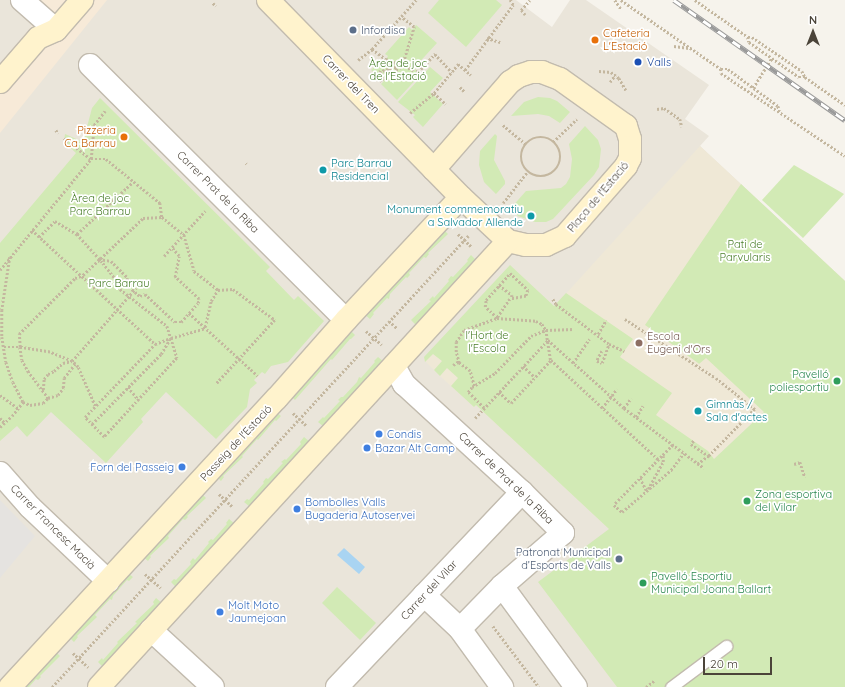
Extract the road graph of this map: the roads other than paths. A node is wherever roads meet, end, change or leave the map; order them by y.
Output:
1 (22, 0) edge
2 (82, 0) edge
3 (268, 0) edge
4 (56, 30) junction
5 (90, 65) dead end
6 (0, 82) edge
7 (434, 169) junction
8 (461, 197) junction
9 (508, 241) junction
10 (346, 320) junction
11 (394, 366) junction
12 (0, 473) edge
13 (522, 492) junction
14 (108, 581) junction
15 (502, 586) junction
16 (424, 595) junction
17 (460, 629) junction
18 (151, 630) junction
19 (726, 646) dead end
20 (10, 687) edge
21 (99, 687) edge
22 (213, 687) edge
23 (337, 687) edge
24 (502, 687) edge
25 (576, 687) edge
26 (671, 687) edge

1 - 4 street
2 - 4 street
3 - 7 street, Carrer del Tren
4 - 6 street
5 - 10 street, Carrer Prat de la Riba
7 - 8 street
7 - 9 street, Plaça de l'Estació
8 - 9 street
8 - 10 street, Passeig de l'Estació
9 - 11 street
10 - 14 street, Passeig de l'Estació
11 - 13 street, Carrer de Prat de la Riba
11 - 18 street
12 - 14 street, Carrer Francesc Macià
13 - 15 street, Carrer de Prat de la Riba
13 - 16 street, Carrer del Vilar
14 - 20 street, Passeig de l'Estació
15 - 17 street, Carrer de Prat de la Riba
15 - 25 street
16 - 17 street
16 - 23 street, Carrer del Vilar
17 - 24 street
18 - 21 street
18 - 22 street
19 - 26 lane

